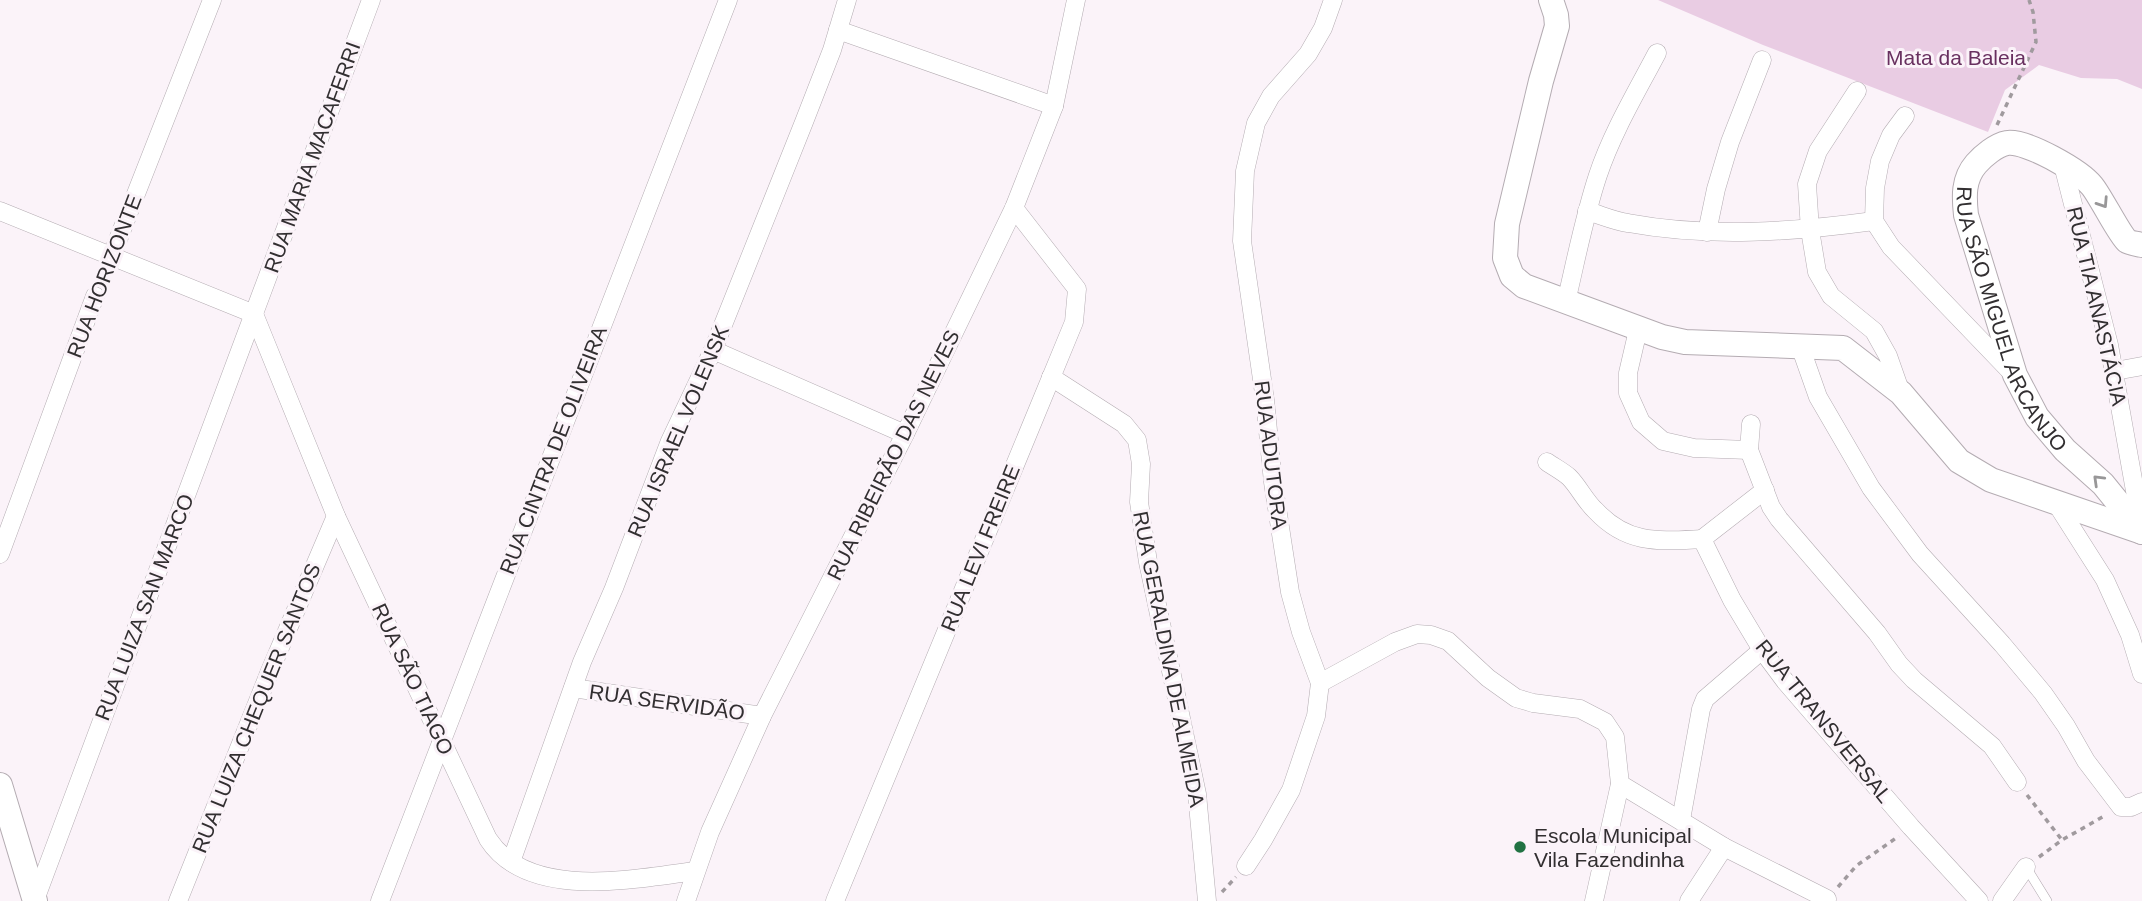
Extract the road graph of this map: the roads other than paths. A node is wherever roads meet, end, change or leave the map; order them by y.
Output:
1 (212, 0) edge
2 (371, 0) edge
3 (728, 0) edge
4 (847, 0) edge
5 (1076, 0) edge
6 (1333, 0) edge
7 (1551, 0) edge
8 (838, 30) junction
9 (1657, 53) dead end
10 (1762, 60) dead end
11 (1857, 91) dead end
12 (1054, 106) junction
13 (1905, 116) dead end
14 (2063, 165) junction
15 (1014, 208) junction
16 (0, 211) edge
17 (1587, 211) junction
18 (1874, 221) junction
19 (1810, 230) junction
20 (1707, 232) junction
21 (2142, 245) edge
22 (112, 255) junction
23 (95, 296) dead end
24 (1566, 302) junction
25 (254, 314) junction
26 (1638, 330) junction
27 (1800, 345) junction
28 (713, 350) junction
29 (2142, 366) edge
30 (2115, 371) junction
31 (2015, 375) junction
32 (1051, 377) junction
33 (1901, 393) junction
34 (1751, 424) dead end
35 (905, 434) junction
36 (1749, 450) junction
37 (1547, 461) dead end
38 (1765, 490) junction
39 (2056, 503) junction
40 (336, 516) junction
41 (2142, 531) edge
42 (1702, 539) junction
43 (0, 554) edge
44 (1762, 650) junction
45 (2142, 674) edge
46 (1320, 682) junction
47 (573, 688) junction
48 (762, 716) junction
49 (441, 738) junction
50 (2017, 782) road end
51 (1620, 784) junction
52 (0, 785) edge
53 (2142, 802) edge
54 (1681, 820) junction
55 (1724, 847) junction
56 (511, 862) junction
57 (1246, 866) road end
58 (2026, 867) joint
59 (695, 871) junction
60 (1215, 897) edge
61 (1826, 900) edge
62 (34, 901) edge
63 (178, 901) edge
64 (380, 901) edge
65 (687, 901) edge
66 (835, 901) edge
67 (1594, 901) edge
68 (1689, 901) edge
69 (1979, 901) edge
70 (2002, 901) edge
71 (2047, 901) edge

1 - 22 street, RUA HORIZONTE
2 - 25 street, RUA MARIA MACAFERRI
3 - 49 street, RUA CINTRA DE OLIVEIRA
4 - 8 street, RUA ISRAEL VOLENSK
5 - 12 street, RUA RIBEIRÃO DAS NEVES
6 - 46 street, RUA ADUTORA
7 - 24 street
8 - 12 street
8 - 28 street, RUA ISRAEL VOLENSK
9 - 17 street
10 - 20 street
11 - 19 street
12 - 15 street, RUA RIBEIRÃO DAS NEVES
13 - 18 street
14 -> 21 street
14 - 30 street, RUA TIA ANASTÁCIA
14 - 31 street, RUA SÃO MIGUEL ARCANJO
15 - 32 street, RUA LEVI FREIRE
15 - 35 street, RUA RIBEIRÃO DAS NEVES
16 - 22 street
17 - 20 street
17 - 24 street
18 - 19 street
18 - 31 street
19 - 20 street
19 - 33 street
22 - 25 street
23 - 43 street, RUA HORIZONTE
24 - 26 street
25 - 40 street, RUA SÃO TIAGO
25 - 62 street, RUA LUIZA SAN MARCO
26 - 27 street
26 - 36 street
27 - 33 street
27 - 53 street
28 - 35 street
28 - 47 street, RUA ISRAEL VOLENSK
29 - 30 street
30 - 41 street, RUA TIA ANASTÁCIA
41 -> 31 street, RUA SÃO MIGUEL ARCANJO
32 - 60 street, RUA GERALDINA DE ALMEIDA
32 - 66 street, RUA LEVI FREIRE
33 - 39 street
34 - 36 street
35 - 48 street, RUA RIBEIRÃO DAS NEVES
36 - 38 street
37 - 42 street
38 - 42 street
38 - 50 street
39 - 41 street
39 - 45 street
40 - 49 street, RUA SÃO TIAGO
40 - 63 street, RUA LUIZA CHEQUER SANTOS
42 - 44 street, RUA TRANSVERSAL
44 - 54 street
44 - 69 street, RUA TRANSVERSAL
46 - 51 street
46 - 57 street, RUA ADUTORA
47 - 48 street, RUA SERVIDÃO
47 - 56 street, RUA ISRAEL VOLENSK
48 - 59 street, RUA RIBEIRÃO DAS NEVES
49 - 56 street, RUA SÃO TIAGO
49 - 64 street, RUA CINTRA DE OLIVEIRA
51 - 54 street
51 - 67 street
52 - 62 street
54 - 55 street
55 - 61 street
55 - 68 street
56 - 59 street, RUA SÃO TIAGO
58 - 70 street
58 - 71 lane
59 - 65 street, RUA RIBEIRÃO DAS NEVES

